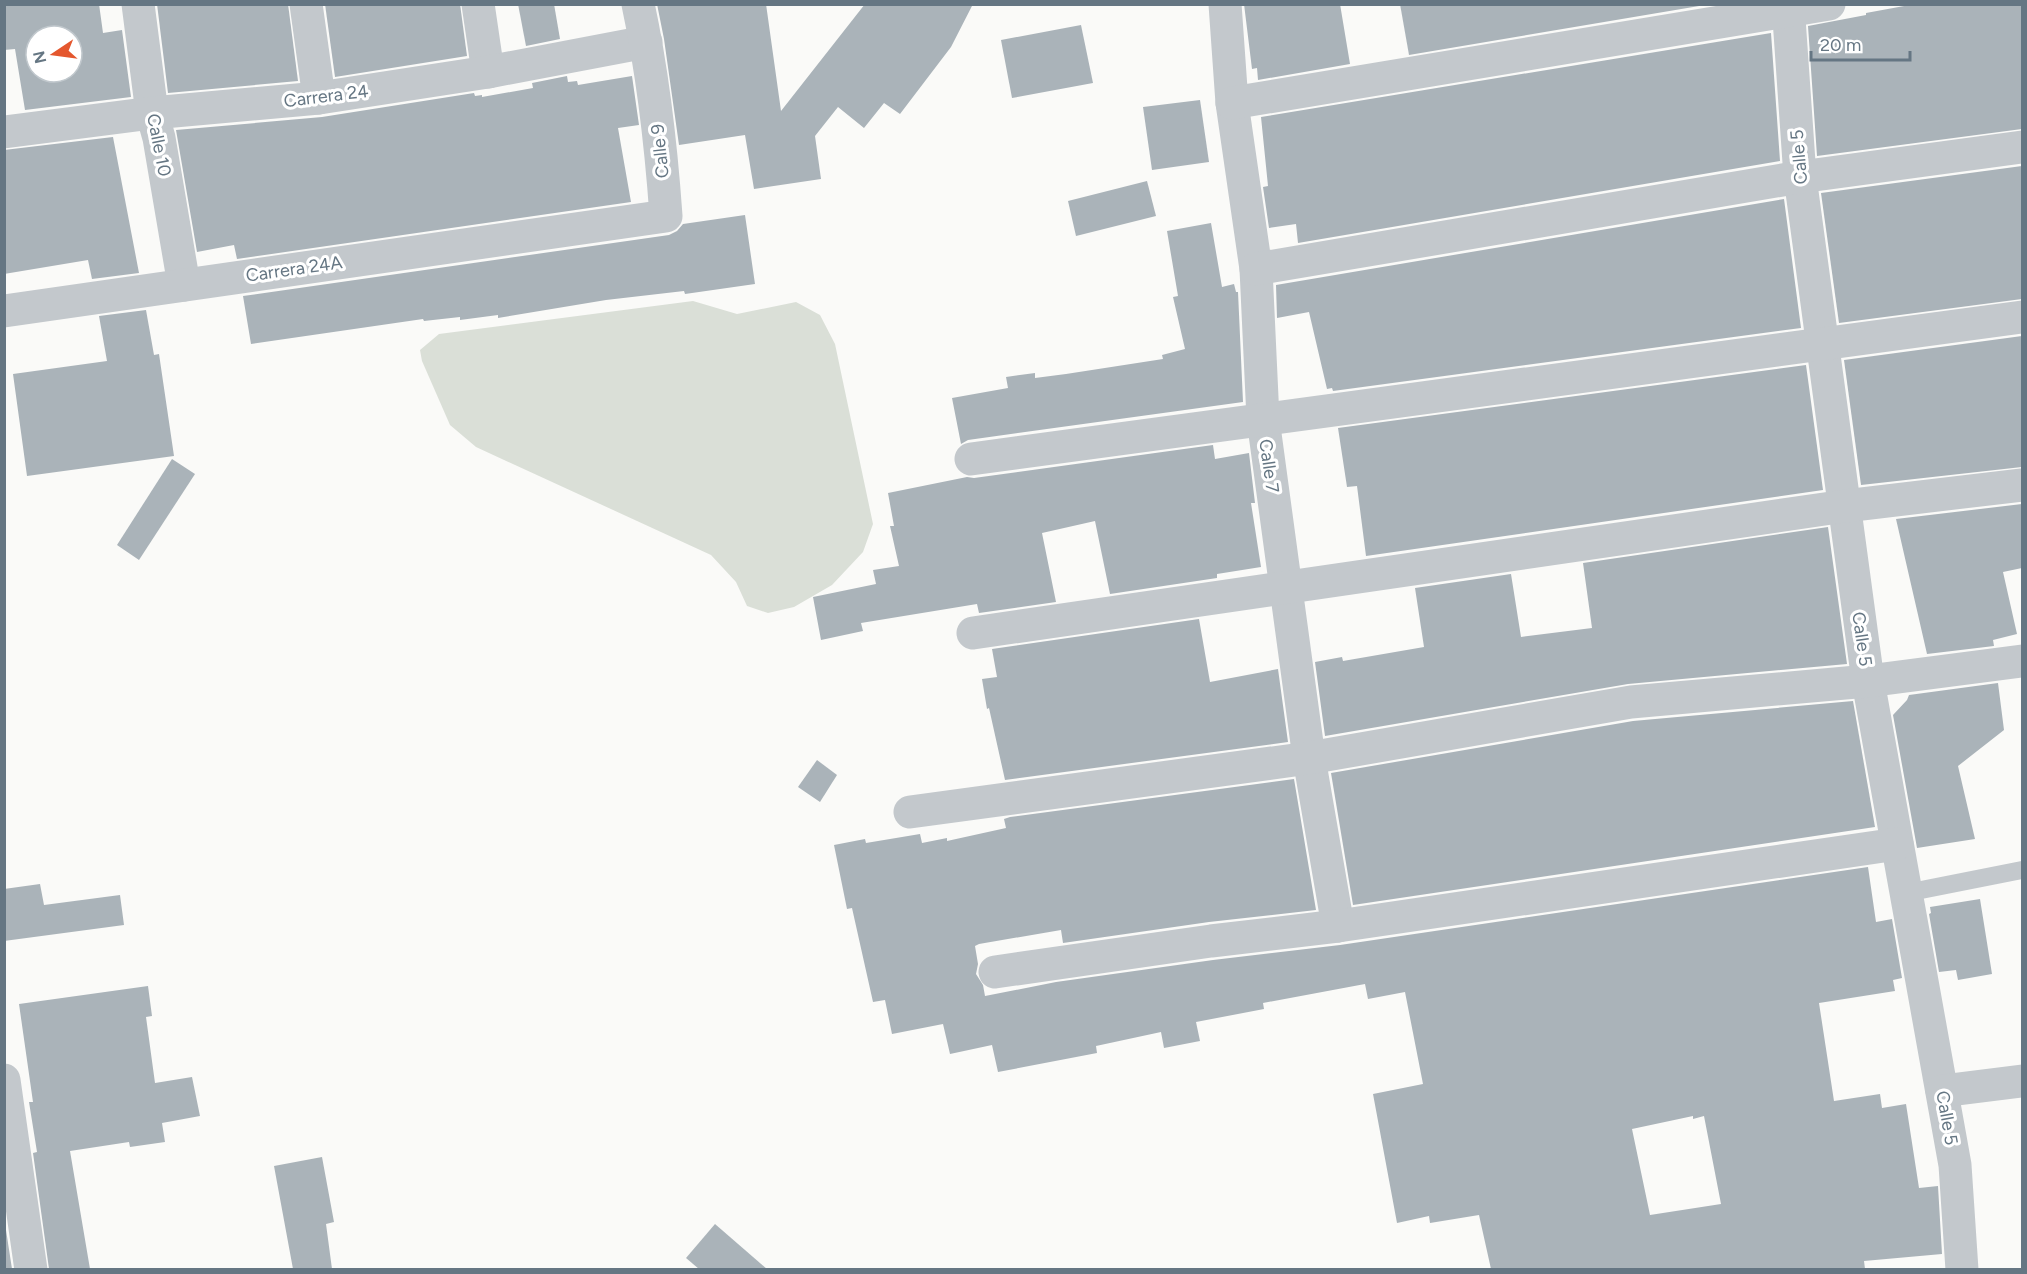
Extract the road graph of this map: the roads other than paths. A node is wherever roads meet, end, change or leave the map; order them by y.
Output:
1 (138, 4) edge
2 (306, 4) edge
3 (478, 4) edge
4 (638, 4) edge
5 (1225, 4) edge
6 (1829, 4) edge
7 (1789, 7) edge
8 (646, 42) junction
9 (488, 72) junction
10 (319, 98) junction
11 (1232, 103) junction
12 (152, 113) junction
13 (4, 132) edge
14 (2022, 147) edge
15 (1800, 177) junction
16 (584, 228) joint
17 (1256, 269) junction
18 (184, 285) junction
19 (4, 311) edge
20 (2022, 317) edge
21 (1822, 344) junction
22 (1263, 419) junction
23 (971, 459) dead end
24 (2022, 485) edge
25 (1845, 506) junction
26 (1286, 587) junction
27 (973, 633) dead end
28 (2022, 661) edge
29 (1868, 681) junction
30 (1309, 758) junction
31 (910, 812) dead end
32 (1897, 844) junction
33 (2022, 870) edge
34 (1906, 893) junction
35 (1338, 926) junction
36 (995, 972) dead end
37 (4, 1080) edge
38 (2022, 1081) edge
39 (1942, 1091) junction
40 (31, 1269) edge
41 (1962, 1269) edge

1 - 12 street, Calle 10
2 - 10 street
3 - 9 street
4 - 8 street, Calle 9
5 - 11 street, Calle 7
6 - 7 street
7 - 11 street
7 - 15 street, Calle 5
8 - 9 street, Carrera 24
8 - 16 street, Calle 9
9 - 10 street, Carrera 24
10 - 12 street, Carrera 24
11 - 17 street, Calle 7
12 - 13 street, Carrera 24
12 - 18 street, Calle 10
14 - 15 street
15 - 17 street
15 - 21 street, Calle 5
16 - 18 street, Carrera 24A
17 - 22 street, Calle 7
18 - 19 street, Carrera 24A
20 - 21 street
21 - 22 street
21 - 25 street, Calle 5
22 - 23 street
22 - 26 street, Calle 7
24 - 25 street
25 - 26 street
25 - 29 street, Calle 5
26 - 27 street
26 - 30 street, Calle 7
28 - 29 street
29 - 30 street
29 - 32 street, Calle 5
30 - 31 street
30 - 35 street, Calle 7
32 - 34 street, Calle 5
32 - 35 street
33 - 34 lane
34 - 39 street, Calle 5
35 - 36 street
37 - 40 street
38 - 39 street
39 - 41 street, Calle 5

